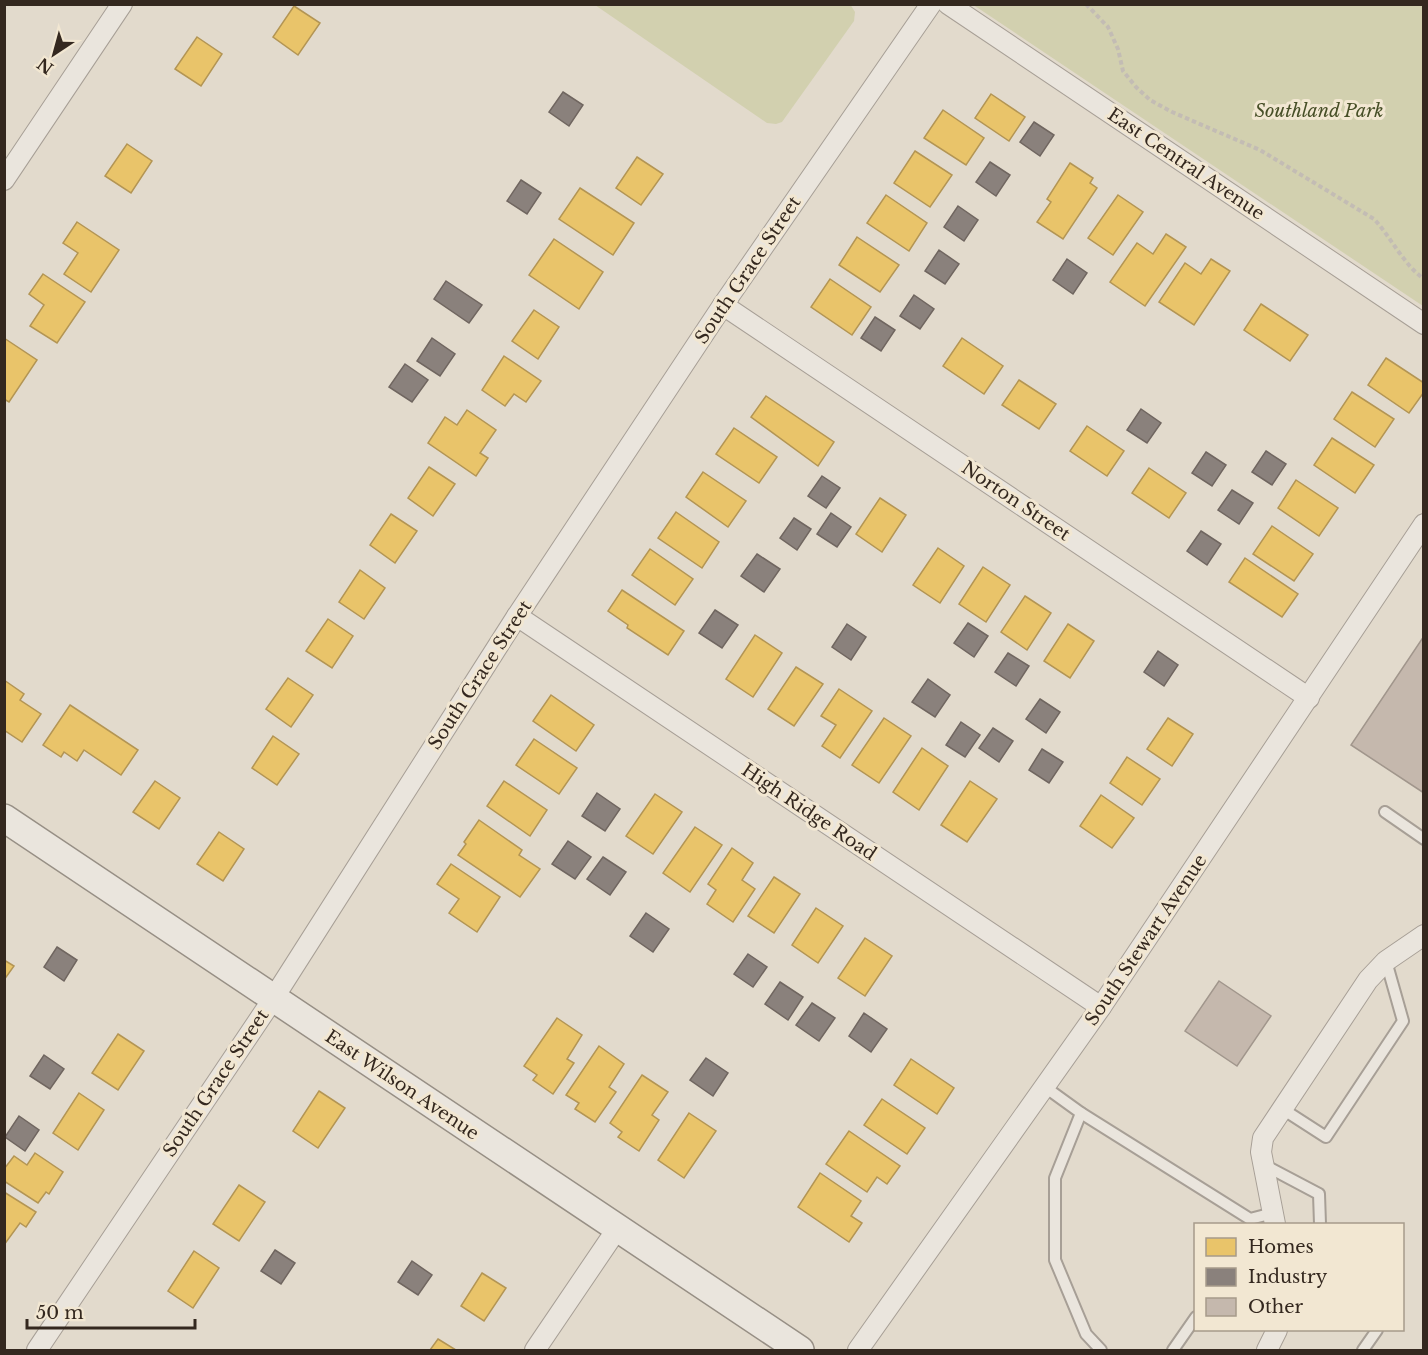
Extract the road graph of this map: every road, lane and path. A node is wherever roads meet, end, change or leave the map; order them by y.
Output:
1 (122, 4) edge
2 (931, 4) edge
3 (948, 4) edge
4 (1086, 4) edge
5 (4, 180) edge
6 (1424, 279) edge
7 (723, 305) junction
8 (1424, 324) edge
9 (1424, 524) edge
10 (517, 616) junction
11 (1308, 698) junction
12 (1385, 812) dead end
13 (4, 818) edge
14 (1424, 839) edge
15 (1424, 935) edge
16 (1386, 961) junction
17 (273, 999) junction
18 (1101, 1007) junction
19 (1045, 1087) junction
20 (1281, 1108) junction
21 (1081, 1113) junction
22 (1264, 1165) junction
23 (1274, 1219) edge
24 (1249, 1222) edge
25 (1320, 1223) edge
26 (617, 1229) junction
27 (1194, 1320) edge
28 (1276, 1331) edge
29 (1376, 1331) edge
30 (37, 1350) edge
31 (535, 1350) edge
32 (800, 1350) edge
33 (858, 1350) edge
34 (1101, 1350) edge
35 (1173, 1350) edge
36 (1267, 1350) edge
37 (1363, 1350) edge

1 - 5 street
2 - 7 street, South Grace Street
3 - 8 street, East Central Avenue
4 - 6 path
7 - 10 street, South Grace Street
7 - 11 street, Norton Street
9 - 11 street, South Stewart Avenue
10 - 17 street, South Grace Street
10 - 18 street, High Ridge Road
11 - 18 street, South Stewart Avenue
12 - 14 lane
13 - 17 street, East Wilson Avenue
15 - 16 street
16 - 20 street
16 - 20 lane
17 - 26 street, East Wilson Avenue
17 - 30 street, South Grace Street
18 - 19 street, South Stewart Avenue
19 - 21 lane
19 - 33 street, South Stewart Avenue
20 - 22 street
21 - 24 lane
21 - 34 lane
22 - 23 street
22 - 25 lane
23 - 24 lane
26 - 31 street
26 - 32 street, East Wilson Avenue
27 - 35 lane
28 - 36 street
29 - 37 lane

